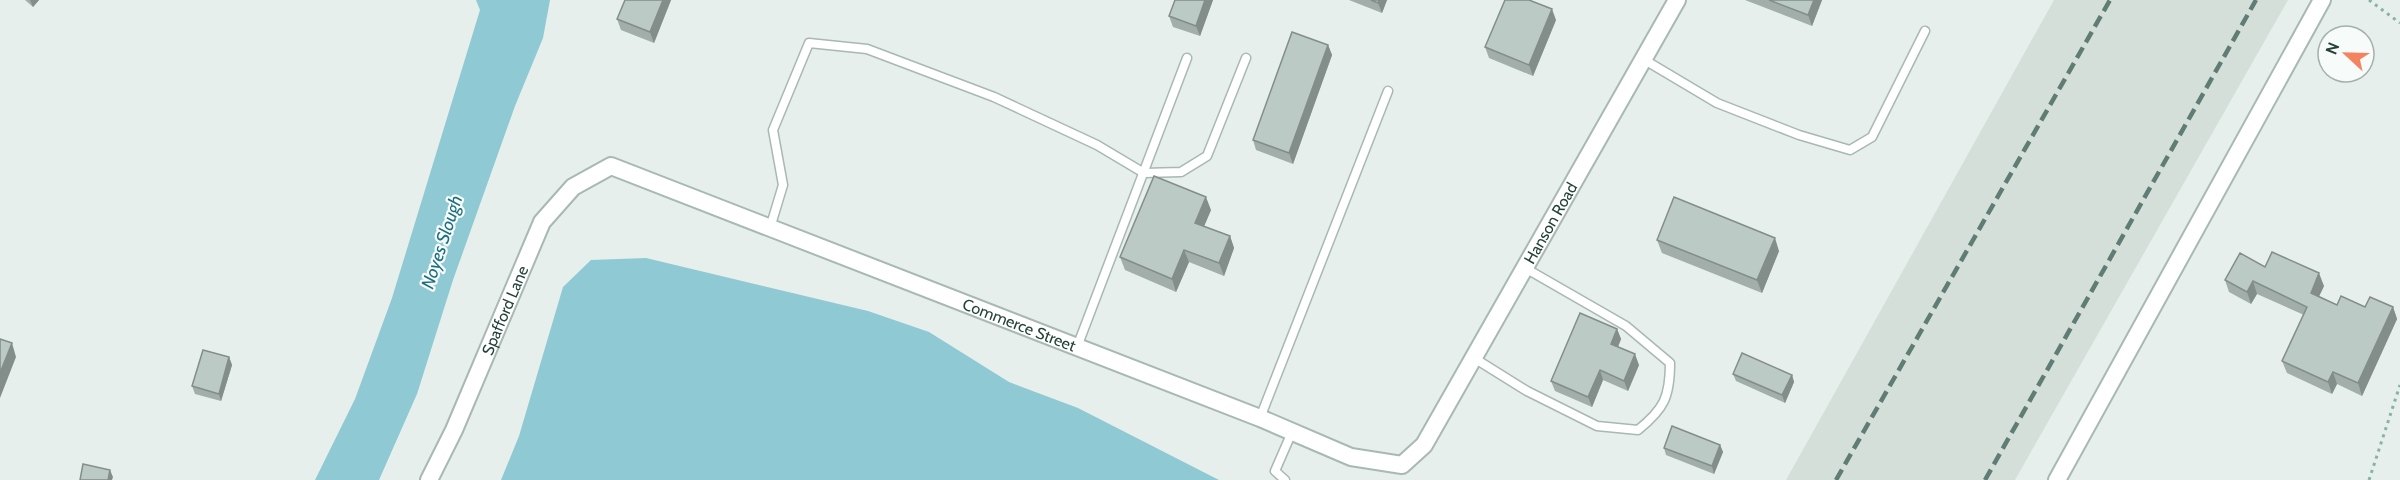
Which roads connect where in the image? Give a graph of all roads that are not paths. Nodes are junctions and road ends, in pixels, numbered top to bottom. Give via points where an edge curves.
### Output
1 (1677, 0) edge
2 (2322, 0) edge
3 (1925, 31) dead end
4 (1187, 58) dead end
5 (1246, 58) dead end
6 (1643, 59) junction
7 (1388, 91) dead end
8 (611, 166) joint
9 (1144, 173) junction
10 (770, 228) junction
11 (1525, 268) junction
12 (1077, 347) junction
13 (1474, 358) junction
14 (1260, 418) junction
15 (1292, 432) junction
16 (1424, 445) joint
17 (429, 480) edge
18 (1285, 480) edge
19 (2057, 480) edge

1 - 6 street, Hanson Road
2 - 19 street
3 - 6 lane via 1872,137 1850,150 1717,103
4 - 9 lane
5 - 9 lane via 1208,156 1181,172
6 - 11 street, Hanson Road
7 - 14 lane
8 - 10 street, Commerce Street
8 - 17 street, Spafford Lane via 573,187 542,222
9 - 10 lane via 1096,145 994,97 867,49 809,43 773,130 783,185
9 - 12 lane
10 - 12 street, Commerce Street
11 - 13 street, Hanson Road
11 - 13 lane via 1626,327 1670,363 1670,386 1660,412 1638,430 1597,426 1527,391
12 - 14 street, Commerce Street
13 - 16 street, Hanson Road
14 - 15 street, Commerce Street
15 - 16 street, Commerce Street via 1351,457 1402,465
15 - 18 lane via 1275,471

